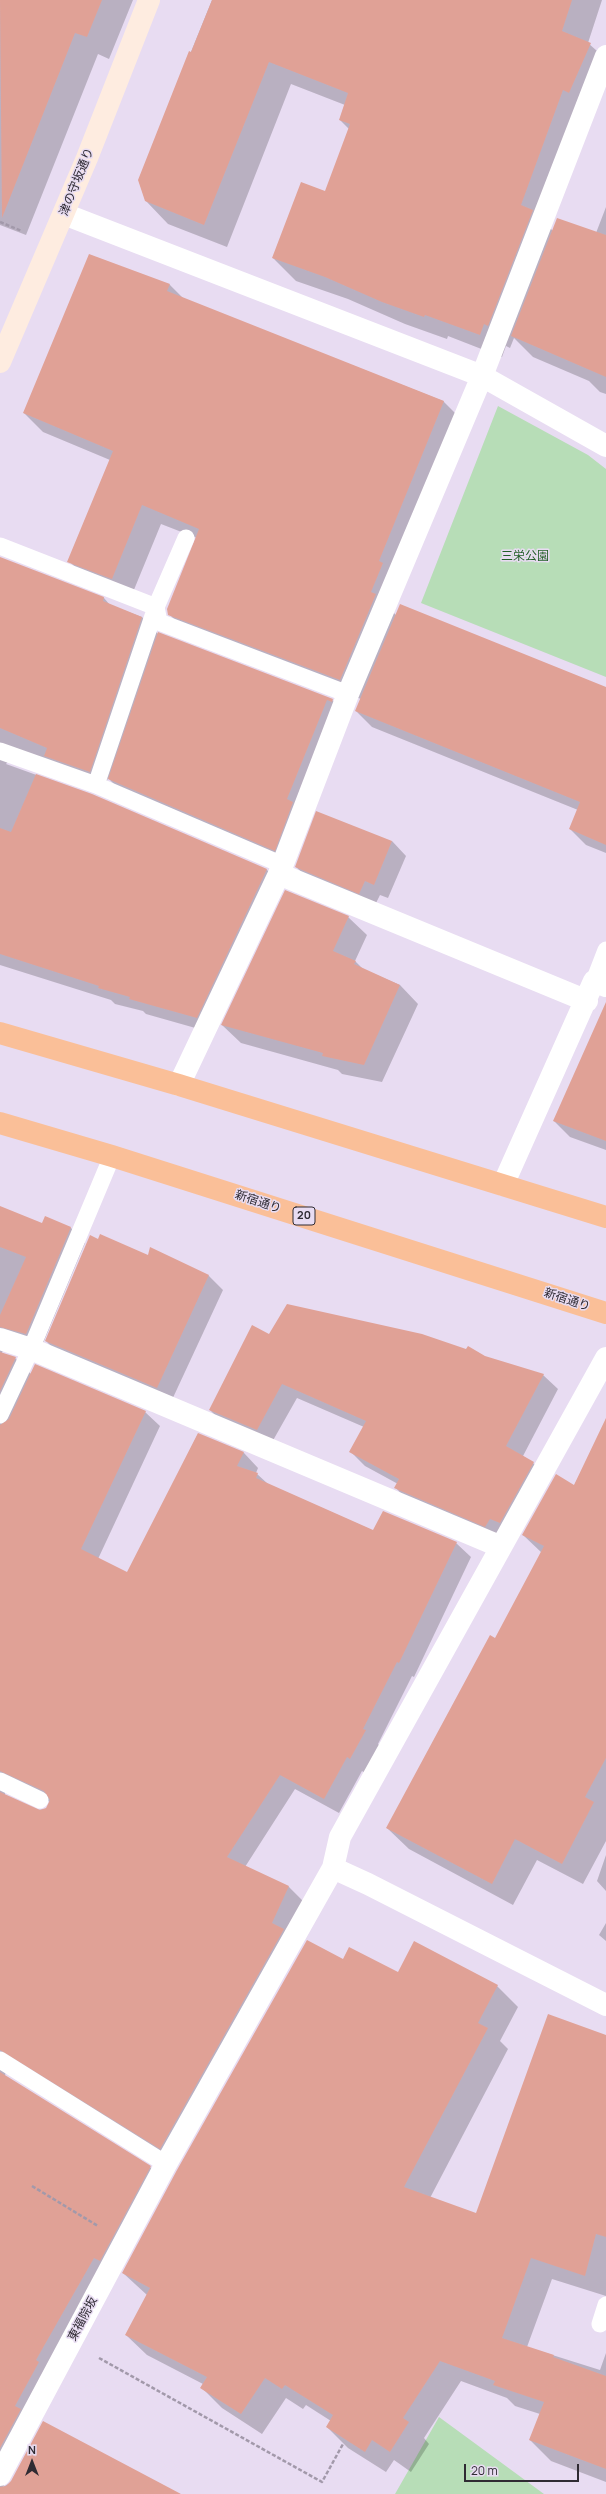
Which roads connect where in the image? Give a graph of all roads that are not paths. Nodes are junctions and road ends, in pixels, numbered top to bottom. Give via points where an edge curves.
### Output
1 (149, 0) edge
2 (606, 56) edge
3 (64, 214) junction
4 (1, 356) edge
5 (482, 376) junction
6 (606, 446) edge
7 (186, 538) dead end
8 (0, 546) edge
9 (156, 607) junction
10 (348, 694) junction
11 (0, 751) edge
12 (96, 785) junction
13 (281, 869) junction
14 (606, 950) edge
15 (596, 989) edge
16 (0, 1033) edge
17 (179, 1085) junction
18 (0, 1123) edge
19 (112, 1156) junction
20 (503, 1185) junction
21 (606, 1217) edge
22 (606, 1313) edge
23 (0, 1339) edge
24 (31, 1349) junction
25 (606, 1358) edge
26 (0, 1415) edge
27 (500, 1546) junction
28 (0, 1781) edge
29 (40, 1800) dead end
30 (333, 1868) junction
31 (606, 2005) edge
32 (0, 2060) edge
33 (166, 2164) junction
34 (606, 2305) edge
35 (600, 2324) dead end
36 (0, 2475) edge

1 - 3 street, 津の守坂通り
2 - 5 street
3 - 4 street, 津の守坂通り
3 - 5 street
5 - 6 street
5 - 10 street
7 - 9 lane
8 - 9 lane
9 - 10 lane via 159,622
9 - 12 lane
10 - 13 street
11 - 12 lane
12 - 13 lane
13 - 15 street
13 - 17 street
14 - 15 lane
15 - 20 street
16 - 17 highway
17 - 20 highway
18 - 19 highway, 新宿通り / 20
19 - 22 highway, 新宿通り / 20
19 - 24 lane
20 - 21 highway
23 - 24 street
24 - 26 lane
24 - 27 street
25 - 27 street, 東福院坂
27 - 30 street, 東福院坂 via 340,1837
28 - 29 lane
30 - 31 street
30 - 33 street, 東福院坂
32 - 33 lane
33 - 36 street, 東福院坂
34 - 35 lane

